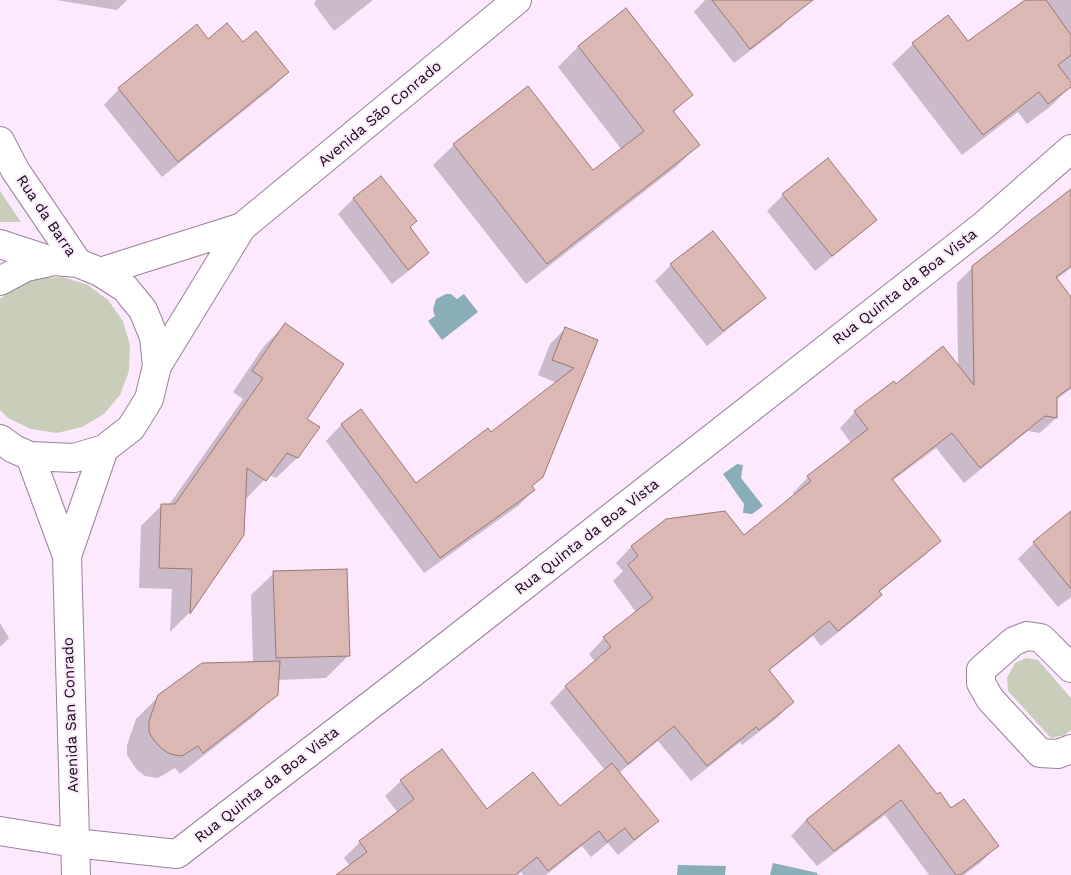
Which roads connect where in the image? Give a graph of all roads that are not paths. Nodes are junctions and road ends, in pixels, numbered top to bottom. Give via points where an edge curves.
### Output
1 (517, 0) edge
2 (0, 141) edge
3 (1071, 149) edge
4 (242, 227) junction
5 (0, 244) edge
6 (77, 265) junction
7 (0, 281) edge
8 (157, 366) junction
9 (0, 440) edge
10 (104, 449) junction
11 (30, 456) junction
12 (67, 556) junction
13 (1071, 668) edge
14 (1071, 749) edge
15 (0, 831) edge
16 (75, 843) junction
17 (76, 875) edge

1 - 4 street, Avenida São Conrado
2 - 6 street, Rua da Barra
3 - 16 street, Rua Quinta da Boa Vista via 975,232 177,854
4 - 6 street, Avenida São Conrado
4 - 8 street, Avenida São Conrado
5 - 6 street
6 - 7 street, Avenida São Conrado via 26,267
6 - 8 street via 124,288 143,310 154,337
8 - 10 street via 149,399 131,428
9 - 11 street
10 - 11 street via 74,458
10 - 12 street, Avenida San Conrado
11 - 12 street, Avenida San Conrado
12 - 16 street, Avenida San Conrado
13 - 14 street via 1041,638 1027,636 1014,641 981,670 981,683 990,699 1040,753 1058,754
15 - 16 street, Rua Quinta da Boa Vista
16 - 17 street, Avenida San Conrado

